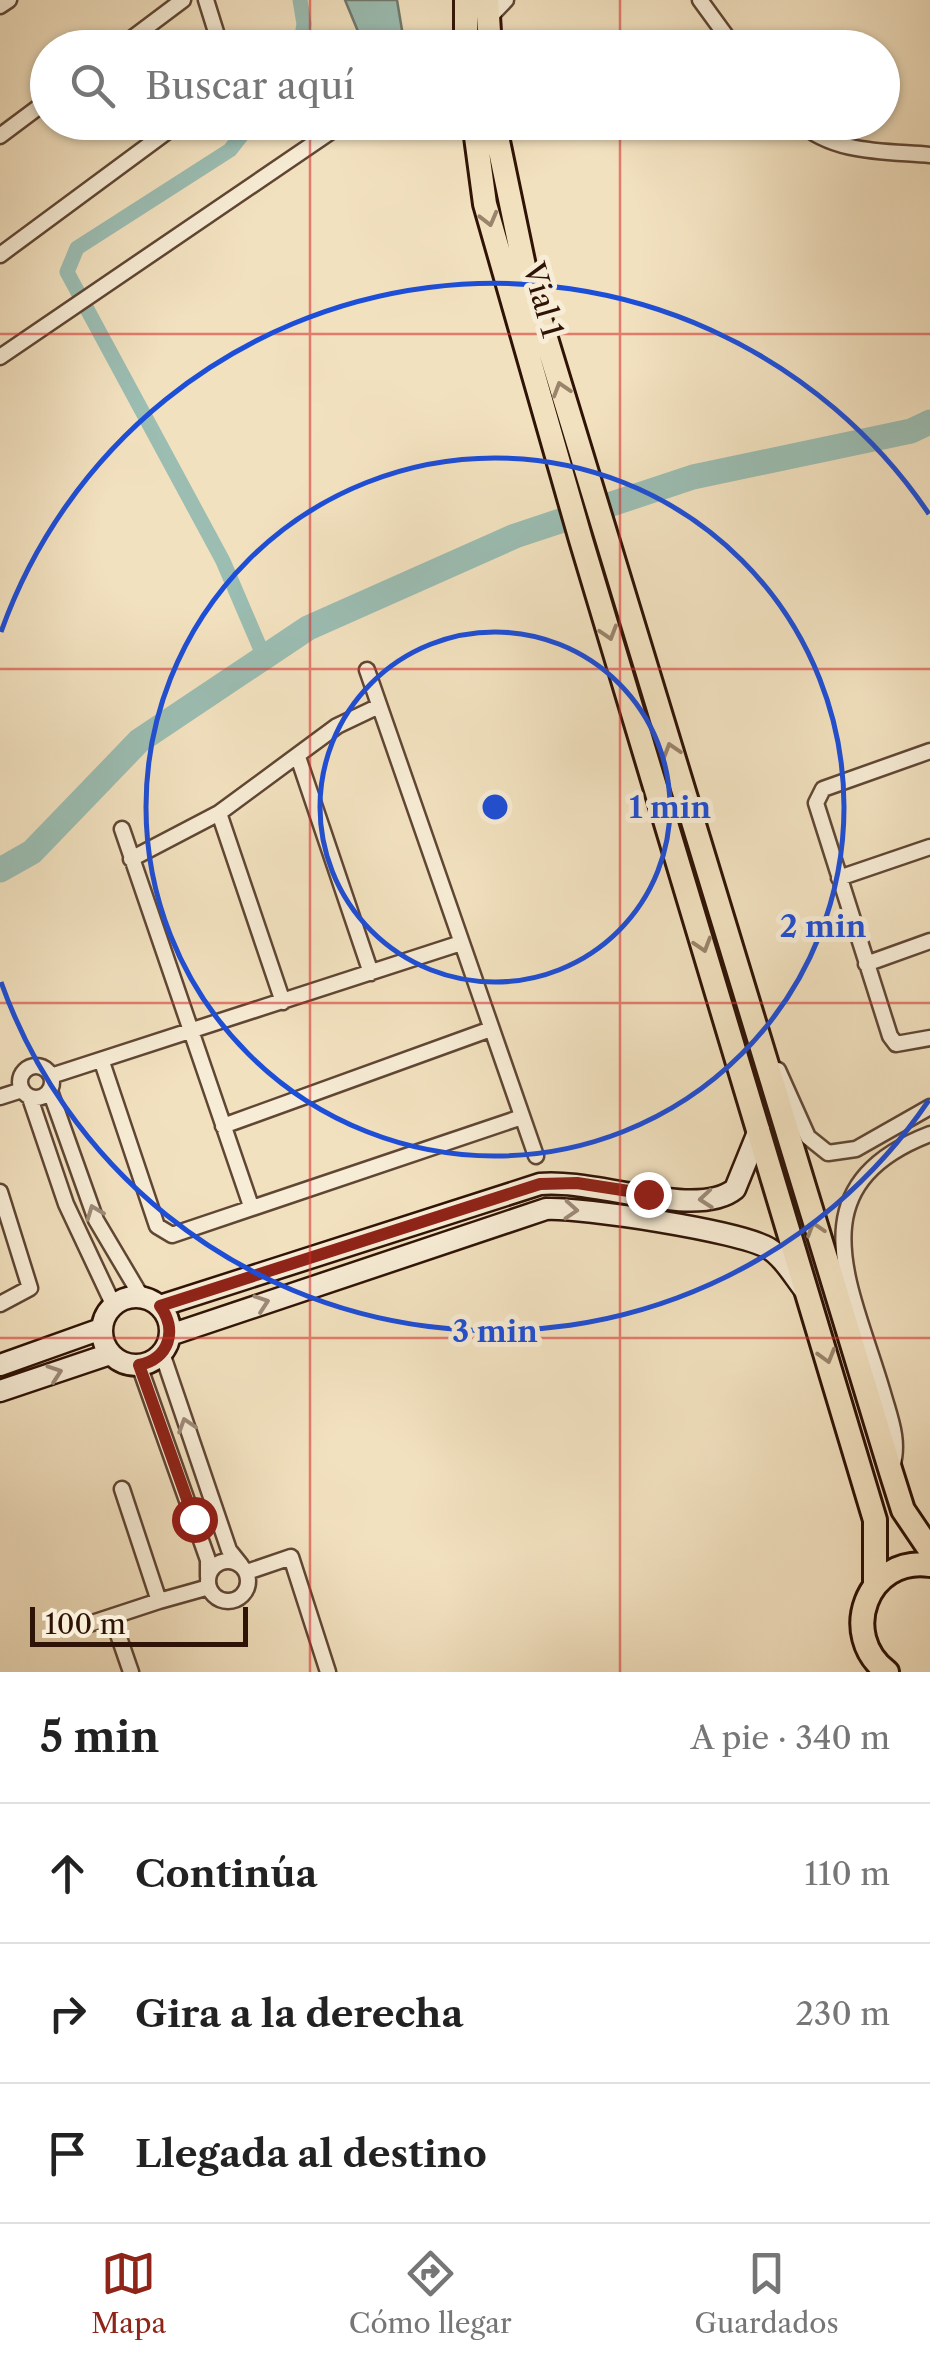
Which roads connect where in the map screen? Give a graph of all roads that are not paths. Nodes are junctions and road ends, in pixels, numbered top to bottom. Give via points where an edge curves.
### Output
1 (9, 0) edge
2 (183, 0) edge
3 (206, 0) edge
4 (466, 0) edge
5 (506, 0) edge
6 (700, 0) edge
7 (0, 6) edge
8 (488, 10) edge
9 (143, 30) edge
10 (215, 30) edge
11 (463, 30) edge
12 (722, 30) edge
13 (30, 114) edge
14 (0, 136) edge
15 (155, 140) edge
16 (319, 140) edge
17 (476, 140) edge
18 (497, 140) edge
19 (827, 140) edge
20 (930, 155) edge
21 (0, 254) edge
22 (0, 357) edge
23 (367, 670) dead end
24 (379, 706) junction
25 (930, 751) edge
26 (298, 757) junction
27 (219, 814) junction
28 (122, 829) dead end
29 (930, 847) edge
30 (131, 859) junction
31 (840, 878) junction
32 (930, 941) edge
33 (461, 943) junction
34 (866, 964) junction
35 (371, 973) junction
36 (283, 1002) junction
37 (491, 1029) junction
38 (191, 1032) junction
39 (930, 1038) edge
40 (758, 1039) junction
41 (102, 1062) junction
42 (50, 1083) junction
43 (26, 1094) junction
44 (0, 1097) edge
45 (930, 1107) edge
46 (913, 1114) junction
47 (522, 1117) junction
48 (224, 1126) junction
49 (759, 1130) junction
50 (927, 1135) edge
51 (70, 1148) junction
52 (50, 1155) junction
53 (536, 1156) dead end
54 (0, 1192) edge
55 (252, 1206) junction
56 (808, 1295) junction
57 (151, 1301) junction
58 (0, 1304) edge
59 (113, 1304) junction
60 (101, 1329) junction
61 (166, 1344) junction
62 (110, 1354) junction
63 (0, 1365) edge
64 (139, 1365) junction
65 (0, 1391) edge
66 (198, 1458) junction
67 (174, 1465) junction
68 (891, 1472) junction
69 (122, 1489) dead end
70 (216, 1512) junction
71 (194, 1519) junction
72 (930, 1550) edge
73 (930, 1564) edge
74 (244, 1568) junction
75 (209, 1582) junction
76 (875, 1583) junction
77 (159, 1601) junction
78 (112, 1618) junction
79 (83, 1626) dead end
80 (131, 1672) edge
81 (328, 1672) edge
82 (888, 1672) edge

1 - 7 street
2 - 9 street
3 - 10 street
4 - 11 main road
5 - 8 street
6 - 12 street
13 - 14 street
15 - 21 street
16 - 22 street
17 -> 49 main road, Vial 1 via 485,204 580,540
40 -> 18 main road, Vial 1 via 524,266
19 - 20 street
23 - 24 street
24 - 26 street via 337,726
24 - 33 street
25 - 31 street via 817,794
26 - 27 street
26 - 35 street
27 - 30 street
27 - 36 street
28 - 30 street
29 - 31 street
30 - 38 street
31 - 34 street
32 - 34 street
33 - 35 street
33 - 37 street
34 - 39 street via 896,1044
35 - 36 street
36 - 38 street
37 - 47 street
37 - 48 street
38 - 41 street
38 - 48 street
40 - 46 street via 816,1148 856,1150
68 -> 40 main road, Vial 1
41 - 42 street
41 - 55 street via 161,1230 178,1235
42 - 43 street via 41,1098
42 - 43 street via 43,1068 26,1069 20,1078
42 - 51 street
43 - 44 street
43 - 52 street
45 - 46 street
46 - 50 street
47 - 53 street
47 - 55 street
48 - 55 street
49 - 56 main road, Vial 1
49 -> 57 street via 736,1190 713,1201 540,1184
50 - 68 street via 868,1173 855,1187 841,1226 844,1260 895,1433
51 - 52 street
57 -> 51 street via 108,1246
52 - 59 street
54 - 58 street via 30,1288
61 -> 56 street via 546,1209 745,1239 773,1251
56 -> 76 main road, Vial 1 via 875,1520
57 - 59 street
57 - 61 street
59 - 60 street
60 - 62 street
60 - 63 street
61 - 64 street
66 -> 61 street
62 - 64 street
65 -> 62 street
64 - 67 street
66 - 67 street
66 - 70 street
67 - 71 street
68 - 72 main road, Vial 1 via 903,1510
69 - 77 street
70 - 71 street
70 - 74 street
71 - 75 street
73 - 76 main road via 906,1565
74 - 75 street via 221,1562
74 - 75 street via 246,1591 236,1600 217,1598
74 - 81 street via 291,1557
75 - 77 street
76 - 82 main road, Vial 1 via 861,1616 862,1634
77 - 78 street
78 - 79 street
78 - 80 street

